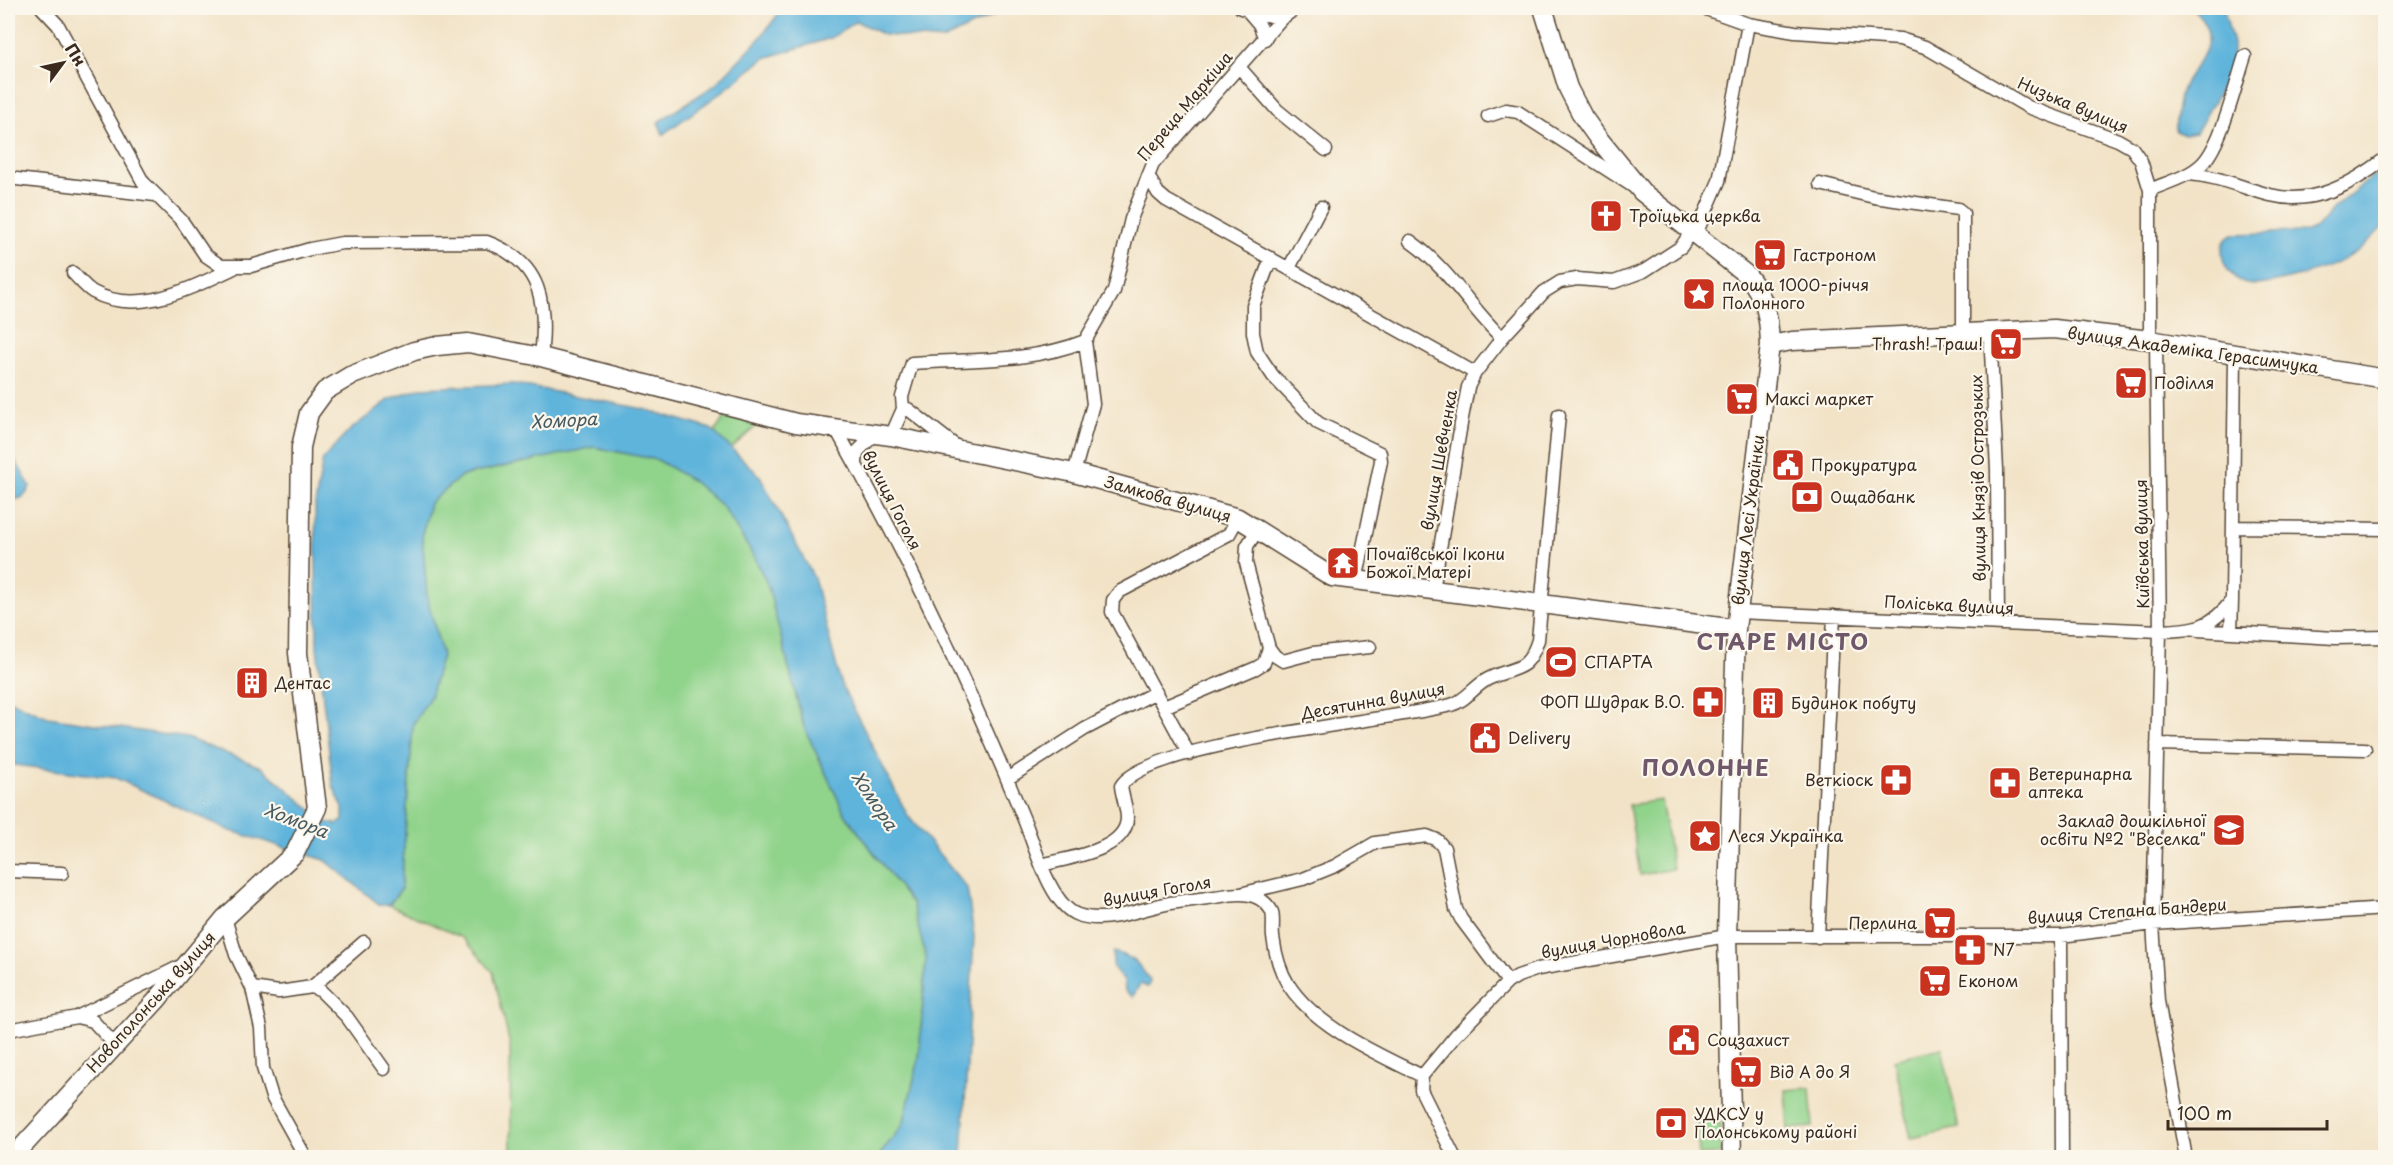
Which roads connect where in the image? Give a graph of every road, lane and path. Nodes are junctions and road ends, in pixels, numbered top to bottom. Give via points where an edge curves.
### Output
1 (42, 8) edge
2 (1296, 8) edge
3 (1543, 8) edge
4 (1703, 8) edge
5 (1244, 9) edge
6 (1281, 19) junction
7 (1748, 24) junction
8 (1265, 39) junction
9 (2245, 56) dead end
10 (1239, 67) junction
11 (1488, 116) dead end
12 (1326, 150) dead end
13 (2385, 158) edge
14 (2189, 174) junction
15 (1148, 176) junction
16 (8, 178) edge
17 (1820, 184) dead end
18 (141, 188) junction
19 (2150, 190) junction
20 (1642, 192) junction
21 (1139, 196) junction
22 (1161, 196) junction
23 (1321, 207) dead end
24 (1694, 233) junction
25 (1410, 241) dead end
26 (205, 255) junction
27 (1271, 258) junction
28 (236, 267) junction
29 (1289, 268) junction
30 (73, 273) dead end
31 (205, 281) junction
32 (1963, 332) junction
33 (1990, 332) junction
34 (1502, 338) junction
35 (1085, 341) junction
36 (2153, 341) junction
37 (1770, 345) junction
38 (2235, 355) junction
39 (541, 357) junction
40 (1475, 373) junction
41 (2385, 378) edge
42 (903, 409) junction
43 (1559, 415) dead end
44 (836, 429) junction
45 (883, 435) junction
46 (962, 452) junction
47 (856, 464) junction
48 (1074, 473) junction
49 (1233, 526) junction
50 (2234, 527) junction
51 (2385, 529) edge
52 (1252, 538) junction
53 (1356, 581) junction
54 (1432, 590) junction
55 (2232, 600) junction
56 (1540, 604) junction
57 (1834, 616) junction
58 (1736, 620) junction
59 (1998, 624) junction
60 (2195, 629) junction
61 (2160, 631) junction
62 (2231, 632) junction
63 (2385, 637) edge
64 (1370, 647) dead end
65 (1269, 648) junction
66 (1283, 661) junction
67 (1256, 668) junction
68 (1156, 692) junction
69 (1164, 707) junction
70 (2157, 744) junction
71 (2365, 749) dead end
72 (1189, 754) junction
73 (1007, 779) junction
74 (295, 853) joint
75 (1042, 865) junction
76 (8, 871) edge
77 (62, 873) dead end
78 (1279, 885) junction
79 (1243, 893) junction
80 (2385, 909) edge
81 (1272, 912) junction
82 (225, 918) junction
83 (2153, 924) junction
84 (1727, 936) junction
85 (2061, 936) junction
86 (1818, 937) junction
87 (204, 942) junction
88 (364, 942) dead end
89 (1508, 982) junction
90 (312, 987) junction
91 (252, 988) junction
92 (77, 1017) junction
93 (8, 1027) edge
94 (114, 1044) junction
95 (384, 1069) dead end
96 (1422, 1076) junction
97 (12, 1158) edge
98 (306, 1158) edge
99 (1455, 1158) edge
100 (1732, 1158) edge
101 (2062, 1158) edge
102 (2186, 1158) edge

1 - 18 street via 58,25
2 - 6 street, Переца Маркіша
3 - 20 street, вулиця Лесі Українки via 1568,88 1583,117
4 - 7 street, Низька вулиця
5 - 6 street
5 - 8 street via 1259,24
6 - 8 street, Переца Маркіша
7 - 19 street, Низька вулиця via 1795,32 1900,39 1925,47 2028,107 2125,144 2141,161
7 - 24 street via 1719,182
8 - 10 street, Переца Маркіша
9 - 14 street via 2214,146 2204,162
10 - 12 street via 1277,110
10 - 15 street, Переца Маркіша via 1154,164
11 - 20 street, вулиця Лесі Українки via 1506,110 1518,112
13 - 14 street via 2335,190 2301,198 2271,195 2212,176
14 - 19 street
15 - 21 street, Переца Маркіша
15 - 22 street, вулиця Шевченка
16 - 18 street
17 - 32 street via 1874,197 1958,208 1963,213
18 - 26 street via 182,221
19 - 36 street, Низька вулиця
20 - 24 street, вулиця Лесі Українки
21 - 22 street
21 - 35 street, Переца Маркіша via 1114,291
22 - 27 street, вулиця Шевченка
23 - 29 street
24 - 34 street, вулиця Шевченка via 1681,247 1644,271 1614,282 1560,282 1544,292
24 - 37 street, вулиця Лесі Українки via 1738,266 1757,287 1769,315
25 - 34 street via 1433,258 1473,309
26 - 28 street via 221,266
26 - 31 street via 211,266
27 - 29 street, вулиця Шевченка
27 - 53 street via 1253,306 1252,333 1257,352 1273,376 1318,423 1380,453
28 - 31 street
28 - 39 street via 270,263 342,243 487,242 520,259 540,291 545,321
29 - 40 street, вулиця Шевченка
30 - 31 street via 92,291 136,302 176,294
32 - 33 street, вулиця Академіка Герасимчука
32 - 37 street, вулиця Академіка Герасимчука via 1792,340
33 - 36 street, вулиця Академіка Герасимчука via 2054,329
33 - 59 street, вулиця Князів Острозьких via 1997,470
34 - 40 street, вулиця Шевченка
35 - 42 street via 1023,358 912,363 904,387
35 - 48 street via 1093,404
36 - 38 street, вулиця Академіка Герасимчука
36 - 61 street, Київська вулиця
37 - 58 street, вулиця Лесі Українки
38 - 41 street, вулиця Академіка Герасимчука
38 - 50 street
39 - 44 street, Замкова вулиця via 796,423
39 - 74 street, Замкова вулиця via 468,343 414,351 351,376 325,391 309,413 301,447 298,653 317,808
40 - 54 street, вулиця Шевченка via 1468,387
42 - 45 street
42 - 46 street
43 - 56 street
44 - 45 street, Замкова вулиця
44 - 47 street, вулиця Гоголя
45 - 46 street, Замкова вулиця
45 - 47 street via 857,452
46 - 48 street, Замкова вулиця
47 - 73 street, вулиця Гоголя
48 - 49 street, Замкова вулиця
49 - 52 street, Замкова вулиця
49 - 68 street via 1119,592 1113,600 1112,612
50 - 51 street
50 - 55 street
52 - 53 street, Замкова вулиця via 1332,577
52 - 65 street via 1246,563
53 - 54 street, Замкова вулиця
54 - 56 street, Замкова вулиця
55 - 60 street via 2209,622
55 - 62 street
56 - 58 street, Замкова вулиця
56 - 72 street, Десятинна вулиця via 1538,640 1532,658 1523,666 1482,683 1454,704
57 - 58 street, Поліська вулиця
57 - 59 street, Поліська вулиця
57 - 86 street
58 - 84 street, вулиця Лесі Українки
59 - 61 street, Поліська вулиця
60 - 61 street, Поліська вулиця
60 - 62 street
61 - 70 street, Київська вулиця
62 - 63 street
64 - 66 street via 1313,653
65 - 66 street
65 - 67 street via 1264,663
66 - 67 street
67 - 69 street
68 - 69 street
68 - 73 street via 1085,729
69 - 72 street
70 - 71 street
70 - 83 street, Київська вулиця
72 - 75 street, Десятинна вулиця via 1126,776 1121,786 1127,818 1118,840
73 - 75 street, вулиця Гоголя
74 - 82 street, Новополонська вулиця
75 - 79 street, вулиця Гоголя via 1057,897 1068,909 1085,916 1102,918
76 - 77 street
78 - 79 street
78 - 81 street via 1272,898
78 - 89 street via 1335,866 1376,843 1426,836 1437,840 1444,848 1456,909
79 - 81 street via 1259,898
80 - 83 street, вулиця Степана Бандери
81 - 96 street via 1273,938 1281,968 1299,997 1359,1044
82 - 87 street, Новополонська вулиця
82 - 91 street via 236,956
83 - 85 street, вулиця Степана Бандери
83 - 102 street, Київська вулиця via 2158,1001
84 - 86 street, вулиця Степана Бандери
84 - 89 street, вулиця Чорновола via 1538,969
84 - 100 street, вулиця Лесі Українки
85 - 86 street, вулиця Степана Бандери
85 - 101 street
87 - 92 street via 187,962
87 - 94 street, Новополонська вулиця via 156,1001
88 - 90 street
89 - 96 street, вулиця Чорновола
90 - 91 street via 279,992
90 - 95 street via 347,1017
91 - 98 street via 261,1028 263,1068 272,1097
92 - 93 street
92 - 94 street via 93,1021
94 - 97 street, Новополонська вулиця
96 - 99 street via 1421,1090

